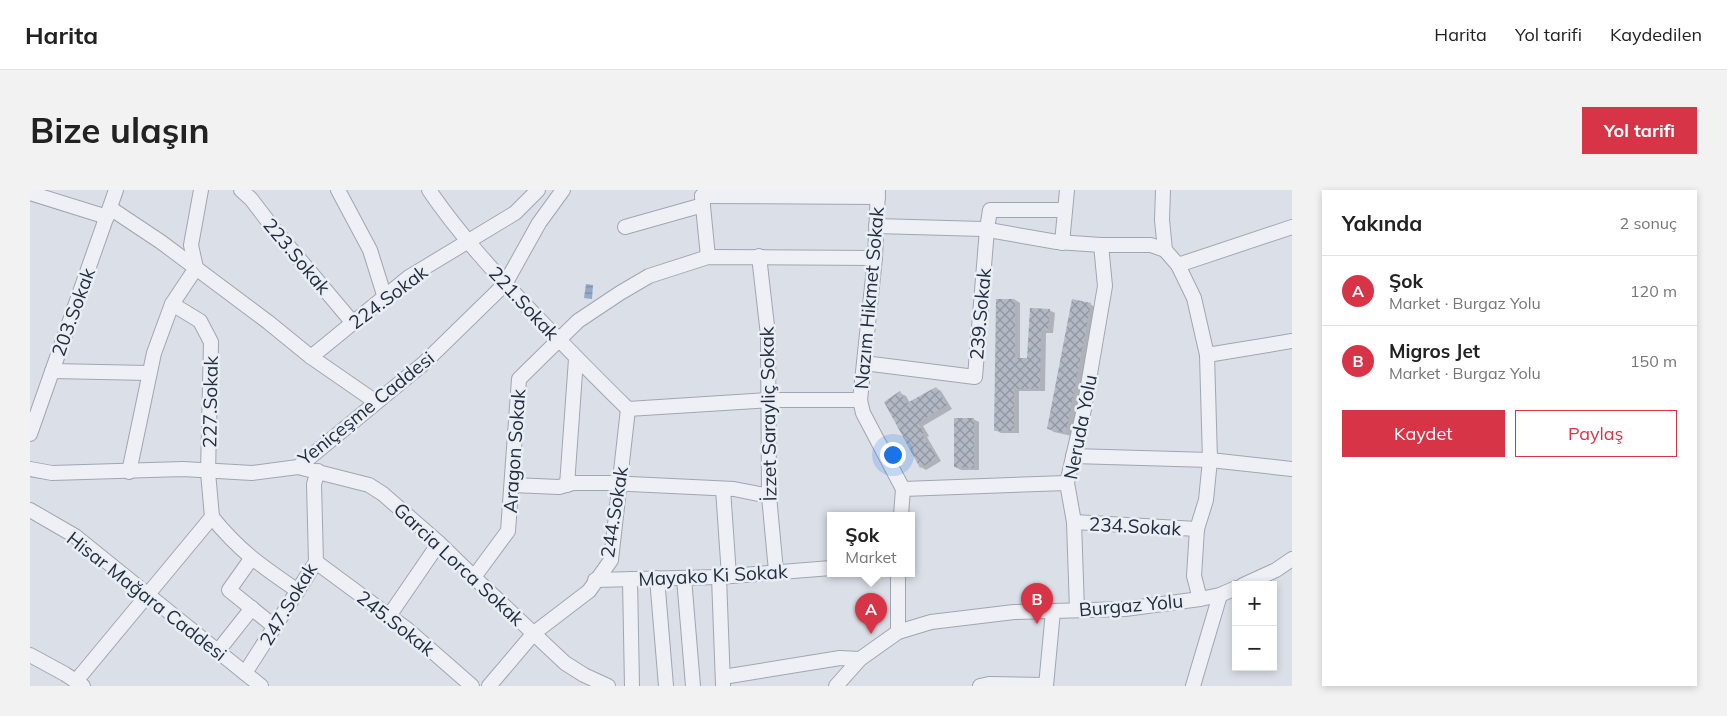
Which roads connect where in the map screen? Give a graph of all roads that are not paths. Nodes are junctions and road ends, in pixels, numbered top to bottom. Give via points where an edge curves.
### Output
1 (116, 190) edge
2 (201, 190) edge
3 (241, 190) edge
4 (338, 190) edge
5 (429, 190) edge
6 (538, 190) edge
7 (563, 190) edge
8 (1067, 190) edge
9 (1163, 190) edge
10 (30, 193) edge
11 (878, 193) edge
12 (702, 197) edge
13 (1065, 210) junction
14 (108, 212) junction
15 (876, 226) junction
16 (1292, 226) edge
17 (625, 227) dead end
18 (987, 229) junction
19 (468, 243) junction
20 (1062, 243) junction
21 (1101, 245) junction
22 (1166, 250) junction
23 (759, 256) junction
24 (708, 257) junction
25 (875, 258) junction
26 (1178, 265) junction
27 (196, 268) junction
28 (505, 284) junction
29 (385, 298) junction
30 (172, 304) junction
31 (353, 323) junction
32 (559, 340) junction
33 (1292, 341) edge
34 (1207, 355) junction
35 (311, 358) junction
36 (576, 359) junction
37 (864, 363) junction
38 (52, 371) junction
39 (150, 373) junction
40 (770, 400) junction
41 (860, 400) junction
42 (376, 402) junction
43 (628, 409) junction
44 (31, 429) edge
45 (1074, 456) junction
46 (1210, 460) junction
47 (298, 467) junction
48 (30, 469) edge
49 (1292, 469) edge
50 (318, 471) junction
51 (129, 472) junction
52 (208, 472) junction
53 (1067, 483) junction
54 (620, 484) junction
55 (512, 485) junction
56 (567, 485) junction
57 (723, 489) junction
58 (903, 489) junction
59 (769, 496) junction
60 (30, 510) edge
61 (901, 512) edge
62 (212, 517) junction
63 (1074, 522) junction
64 (1197, 530) junction
65 (439, 542) junction
66 (251, 558) junction
67 (1292, 558) edge
68 (316, 562) junction
69 (827, 568) edge
70 (776, 572) junction
71 (474, 577) junction
72 (724, 577) junction
73 (898, 577) edge
74 (656, 578) junction
75 (684, 578) junction
76 (630, 579) junction
77 (596, 580) junction
78 (1252, 581) edge
79 (1232, 590) edge
80 (298, 591) junction
81 (147, 595) junction
82 (1220, 595) junction
83 (1200, 599) junction
84 (252, 608) junction
85 (1077, 610) junction
86 (1053, 611) junction
87 (389, 616) junction
88 (275, 627) junction
89 (898, 632) junction
90 (534, 633) junction
91 (218, 651) junction
92 (30, 656) edge
93 (860, 659) junction
94 (253, 681) edge
95 (723, 681) edge
96 (79, 684) edge
97 (603, 685) edge
98 (1046, 685) edge
99 (472, 686) edge
100 (488, 686) edge
101 (632, 686) edge
102 (666, 686) edge
103 (693, 686) edge
104 (836, 686) edge
105 (980, 686) edge
106 (1193, 686) edge

1 - 14 street, 203.Sokak
2 - 27 street via 191,245
3 - 31 street, 223.Sokak
4 - 29 street via 370,250
5 - 19 street, 221.Sokak
6 - 19 street, 224.Sokak via 515,213
7 - 28 street, Yeniçeşme Caddesi via 539,223
8 - 13 street
9 - 22 street
10 - 14 street
11 - 12 street
11 - 15 street, Nazım Hikmet Sokak
12 - 17 street
12 - 24 street
13 - 18 street via 990,210
13 - 20 street
14 - 27 street via 162,242
14 - 38 street, 203.Sokak
15 - 18 street
15 - 25 street, Nazım Hikmet Sokak
16 - 26 street
18 - 20 street
18 - 37 street, 239.Sokak via 975,376
19 - 28 street, 221.Sokak
19 - 29 street, 224.Sokak via 409,277
20 - 21 street
21 - 22 street via 1151,245
21 - 45 street, Neruda Yolu via 1105,286
22 - 26 street
23 - 24 street, Aragon Sokak
23 - 25 street, Aragon Sokak
23 - 40 street, İzzet Sarayliç Sokak via 768,335
24 - 32 street, Aragon Sokak via 649,276 578,321
25 - 37 street, Nazım Hikmet Sokak
26 - 34 street via 1194,298
27 - 30 street
27 - 35 street
28 - 32 street, 221.Sokak
28 - 42 street, Yeniçeşme Caddesi via 423,364
29 - 31 street, 224.Sokak
30 - 39 street
30 - 52 street, 227.Sokak via 200,321 211,342
31 - 35 street, 224.Sokak
32 - 36 street, 221.Sokak
32 - 55 street, Aragon Sokak via 519,379
33 - 34 street
34 - 46 street
35 - 42 street
36 - 43 street, 221.Sokak
36 - 56 street
37 - 41 street, Nazım Hikmet Sokak
38 - 39 street
38 - 44 street, 203.Sokak
39 - 51 street
40 - 41 street
40 - 43 street
40 - 59 street, İzzet Sarayliç Sokak
41 - 58 street, Nazım Hikmet Sokak via 863,413
42 - 47 street, Yeniçeşme Caddesi
43 - 54 street, 244.Sokak
45 - 46 street
45 - 53 street, Neruda Yolu
46 - 49 street
46 - 64 street via 1206,500
47 - 50 street, Garcia Lorca Sokak
47 - 52 street, Yeniçeşme Caddesi via 252,474
48 - 51 street, Yeniçeşme Caddesi via 52,473
50 - 65 street, Garcia Lorca Sokak via 369,485
50 - 68 street, 247.Sokak via 314,484
51 - 52 street, Yeniçeşme Caddesi via 184,469
52 - 62 street, 227.Sokak
53 - 58 street
53 - 63 street, Neruda Yolu
54 - 56 street
54 - 57 street
54 - 77 street, 244.Sokak via 611,560
55 - 56 street
55 - 71 street, Aragon Sokak via 508,531
57 - 59 street
57 - 72 street
58 - 61 street
59 - 70 street, İzzet Sarayliç Sokak
60 - 81 street, Hisar Mağara Caddesi via 75,536
62 - 66 street via 228,538
62 - 81 street
63 - 64 street, 234.Sokak
63 - 85 street, Neruda Yolu
64 - 83 street via 1194,576
65 - 71 street, Garcia Lorca Sokak
65 - 87 street
66 - 80 street
66 - 84 street via 229,590
67 - 78 street
68 - 80 street, 247.Sokak
68 - 87 street, 245.Sokak
69 - 70 street, Mayako Ki Sokak
70 - 72 street, Mayako Ki Sokak
71 - 90 street, Garcia Lorca Sokak
72 - 75 street, Mayako Ki Sokak
72 - 95 street
73 - 89 street
74 - 75 street, Mayako Ki Sokak
74 - 76 street, Mayako Ki Sokak
74 - 102 street
75 - 103 street
76 - 77 street, Mayako Ki Sokak
76 - 101 street
77 - 90 street, 244.Sokak via 589,591
79 - 82 street, Burgaz Yolu
80 - 88 street, 247.Sokak
81 - 91 street, Hisar Mağara Caddesi
81 - 96 street
82 - 83 street, Burgaz Yolu
82 - 106 street
83 - 85 street, Burgaz Yolu via 1125,609
84 - 88 street
84 - 91 street
85 - 86 street, Burgaz Yolu
86 - 89 street, Burgaz Yolu via 1014,612 931,622
86 - 98 street
87 - 99 street, 245.Sokak
88 - 94 street, 247.Sokak
89 - 93 street, Burgaz Yolu
90 - 97 street, Garcia Lorca Sokak via 565,663
90 - 100 street, 244.Sokak
91 - 94 street, Hisar Mağara Caddesi
92 - 96 street
93 - 95 street via 840,658
93 - 104 street, Burgaz Yolu
98 - 105 street

